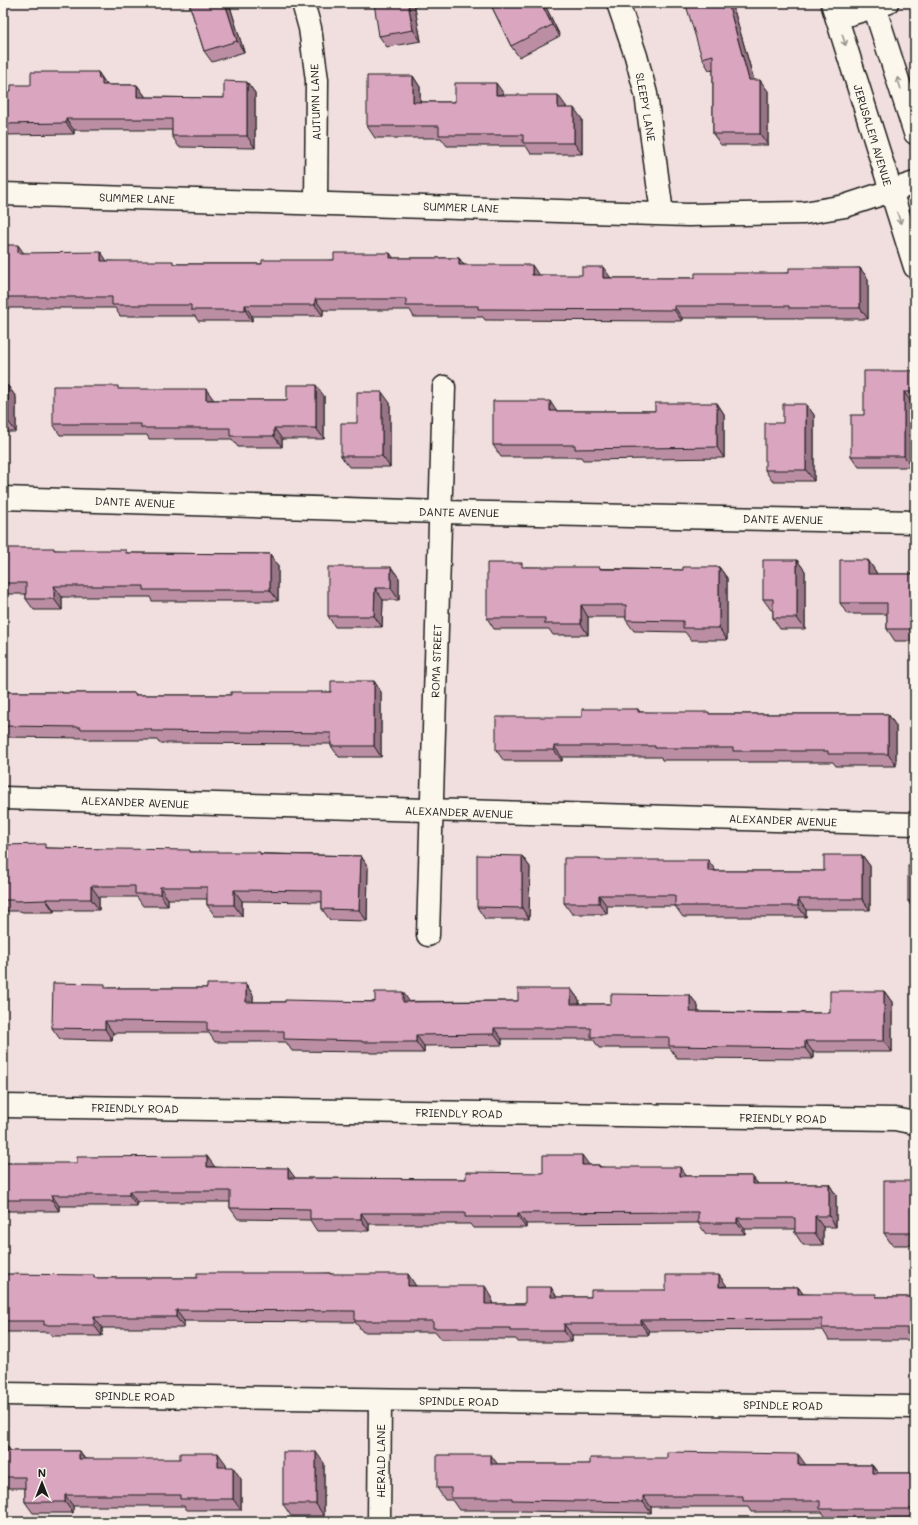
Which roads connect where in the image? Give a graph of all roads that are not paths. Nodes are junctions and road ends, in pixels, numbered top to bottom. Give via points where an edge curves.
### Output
1 (303, 3) edge
2 (618, 3) edge
3 (878, 4) edge
4 (834, 11) edge
5 (915, 133) edge
6 (915, 183) edge
7 (890, 191) junction
8 (3, 194) edge
9 (316, 203) junction
10 (662, 213) junction
11 (915, 267) edge
12 (444, 387) dead end
13 (3, 498) edge
14 (440, 512) junction
15 (915, 522) edge
16 (3, 798) edge
17 (431, 811) junction
18 (915, 824) edge
19 (428, 935) dead end
20 (3, 1106) edge
21 (915, 1122) edge
22 (3, 1394) edge
23 (380, 1400) junction
24 (915, 1407) edge
25 (379, 1522) edge

1 - 9 street, AUTUMN LANE via 310,28 317,80
2 - 10 street, SLEEPY LANE via 646,94
3 - 4 street
5 -> 3 street
4 -> 7 street, JERUSALEM AVENUE
6 - 7 street, SUMMER LANE
7 - 10 street, SUMMER LANE via 845,206 804,213
7 -> 11 street, JERUSALEM AVENUE
8 - 9 street, SUMMER LANE
9 - 10 street, SUMMER LANE
12 - 14 street, ROMA STREET
13 - 14 street, DANTE AVENUE
14 - 15 street, DANTE AVENUE
14 - 17 street, ROMA STREET
16 - 17 street, ALEXANDER AVENUE
17 - 18 street, ALEXANDER AVENUE
17 - 19 street, ROMA STREET
20 - 21 street, FRIENDLY ROAD
22 - 23 street, SPINDLE ROAD
23 - 24 street, SPINDLE ROAD
23 - 25 street, HERALD LANE

